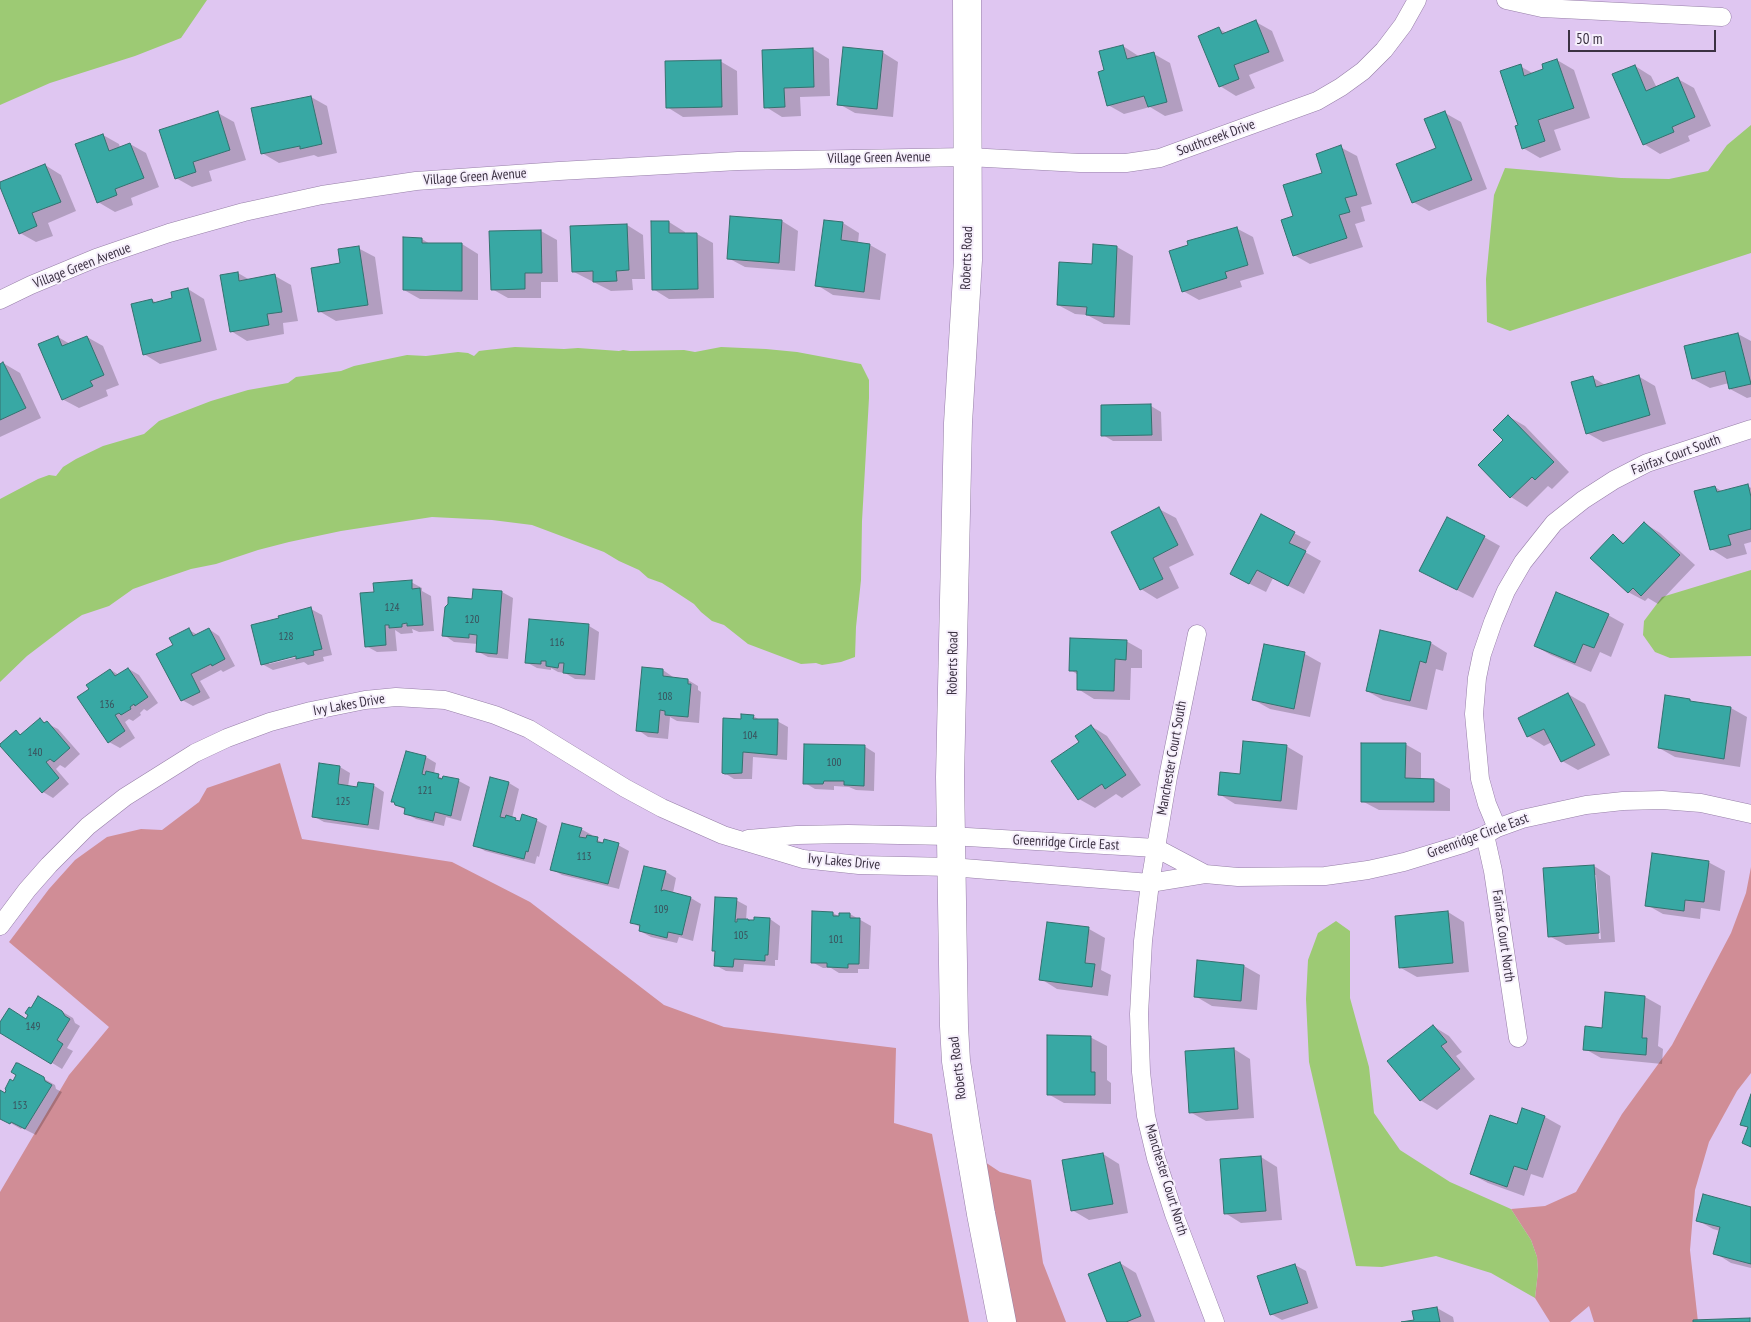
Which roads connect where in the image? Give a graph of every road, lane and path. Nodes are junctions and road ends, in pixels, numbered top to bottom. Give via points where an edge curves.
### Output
1 (967, 0) edge
2 (1417, 0) edge
3 (1506, 0) edge
4 (1722, 18) dead end
5 (968, 157) junction
6 (0, 300) edge
7 (1751, 429) edge
8 (1197, 634) dead end
9 (1751, 814) edge
10 (1491, 832) junction
11 (950, 836) junction
12 (740, 840) junction
13 (1156, 848) junction
14 (951, 867) junction
15 (1205, 874) junction
16 (1150, 883) junction
17 (0, 926) edge
18 (1518, 1038) dead end
19 (1002, 1322) edge
20 (1215, 1322) edge

1 - 5 main road, Roberts Road
2 - 5 street, Southcreek Drive via 1384,50 1341,87 1317,101 1185,150 1126,163
3 - 4 street via 1542,8
5 - 6 street, Village Green Avenue via 738,161 416,181 322,195 169,233 96,258
5 - 11 main road, Roberts Road via 968,260 958,423
7 - 10 street, Fairfax Court South via 1647,463 1614,480 1554,523 1523,562 1493,622 1477,678 1474,714 1480,780
8 - 13 street, Manchester Court South
9 - 10 street, Greenridge Circle East via 1701,803 1623,800 1522,819
10 - 15 street, Greenridge Circle East via 1455,846 1368,870 1325,876
10 - 18 street, Fairfax Court North via 1493,871
11 - 12 street, Ivy Lakes Drive via 839,834
11 - 13 street, Greenridge Circle East
11 - 14 main road, Roberts Road
12 - 14 street, Ivy Lakes Drive via 803,859 859,865
12 - 17 street, Ivy Lakes Drive via 662,808 529,729 495,715 445,700 396,697 365,700 270,722 219,742 167,769 88,826 26,890
13 - 15 street, Greenridge Circle East
13 - 16 street, Manchester Court South
14 - 16 street, Greenridge Circle East
14 - 19 main road, Roberts Road via 956,1061
15 - 16 street, Greenridge Circle East
16 - 20 street, Manchester Court North via 1138,1014 1146,1116 1174,1214

